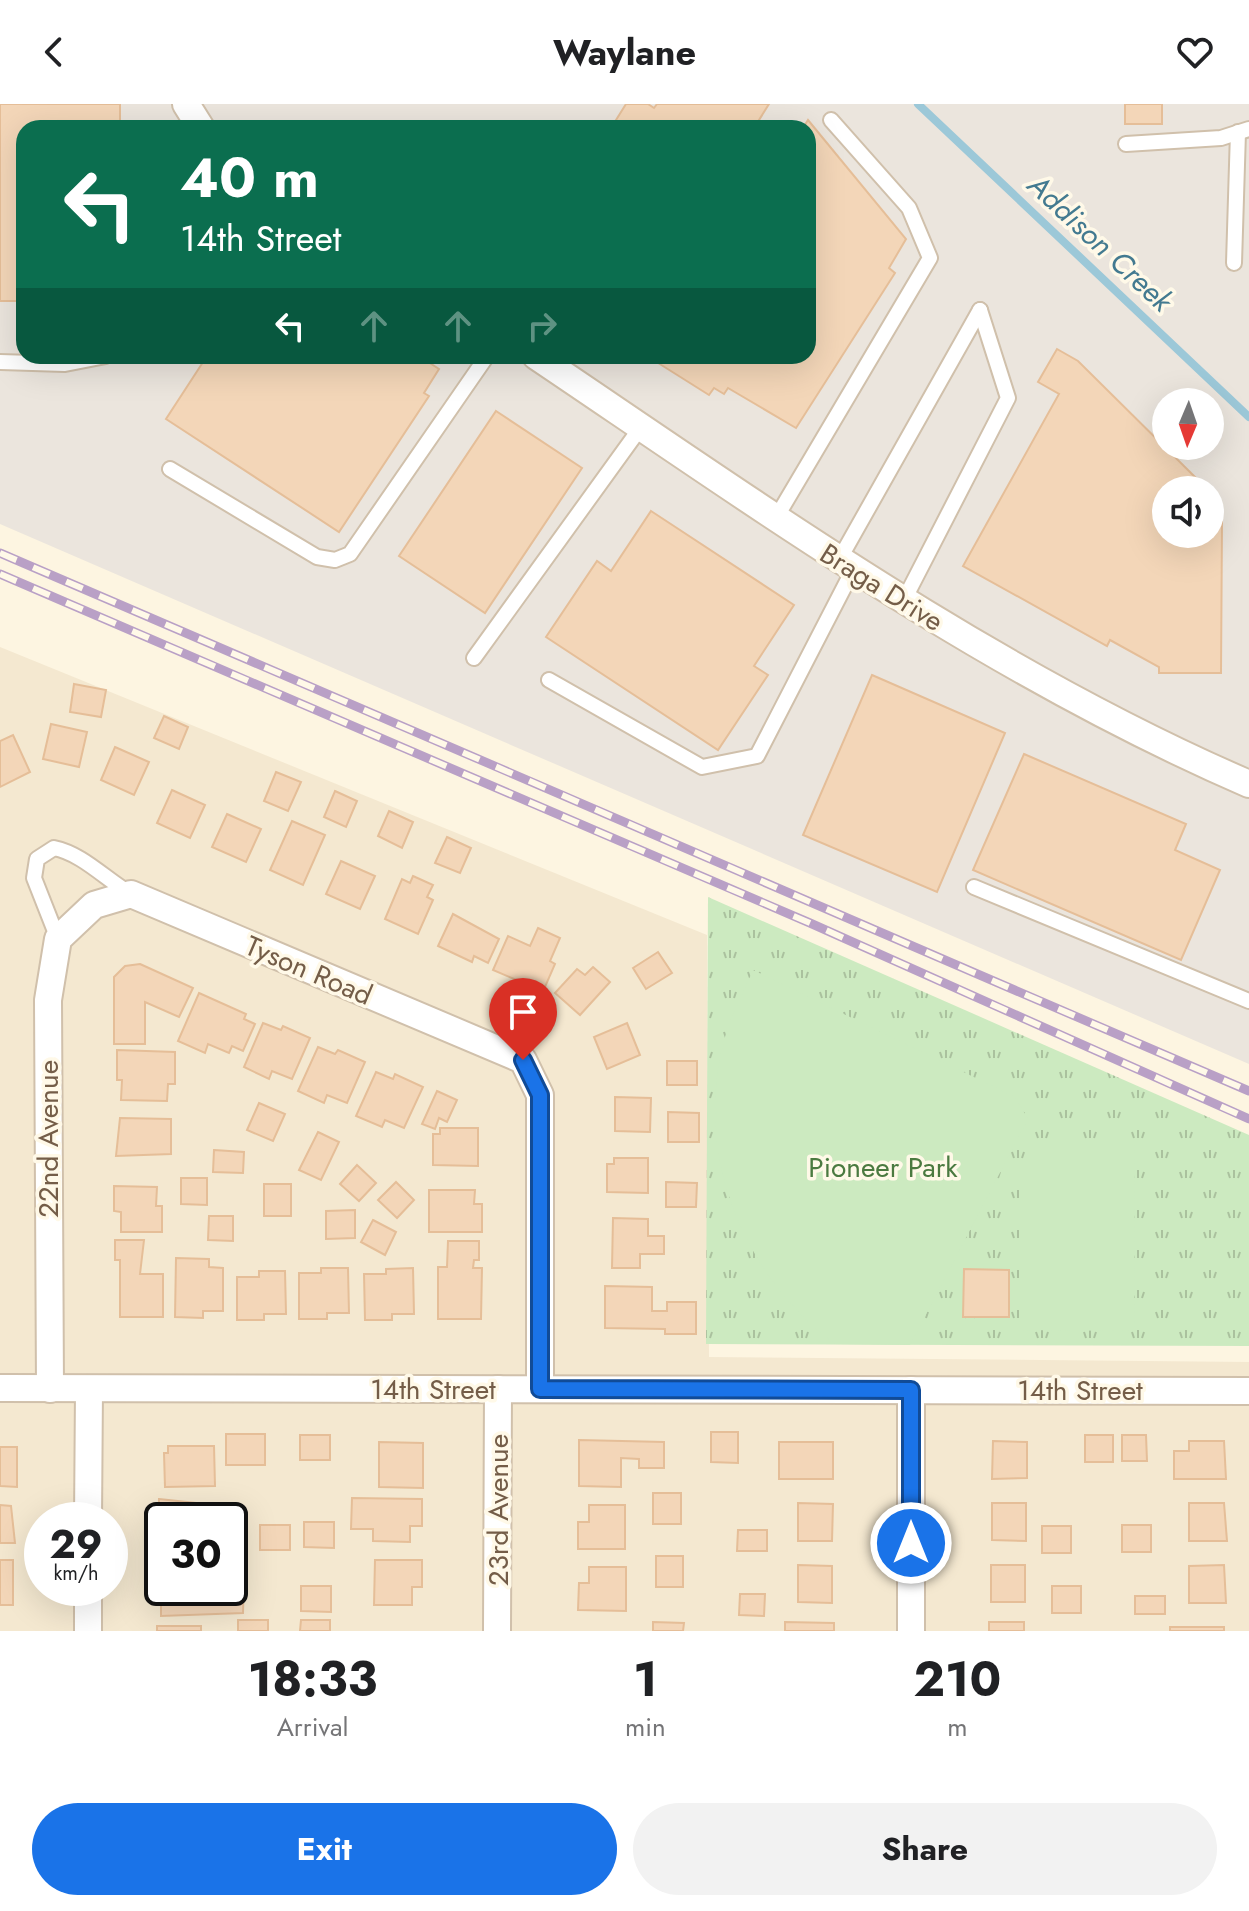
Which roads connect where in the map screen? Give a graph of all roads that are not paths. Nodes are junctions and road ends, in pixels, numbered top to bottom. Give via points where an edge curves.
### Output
1 (831, 120) dead end
2 (1244, 130) edge
3 (1126, 144) dead end
4 (1234, 263) dead end
5 (481, 364) edge
6 (548, 364) edge
7 (641, 427) junction
8 (170, 469) dead end
9 (776, 518) junction
10 (846, 565) junction
11 (903, 602) junction
12 (474, 658) dead end
13 (549, 680) dead end
14 (1249, 784) edge
15 (974, 887) dead end
16 (131, 894) junction
17 (58, 939) junction
18 (1249, 1001) edge
19 (0, 1388) edge
20 (50, 1389) junction
21 (89, 1389) junction
22 (498, 1389) junction
23 (540, 1389) junction
24 (911, 1390) junction
25 (1249, 1391) edge
26 (88, 1502) edge
27 (88, 1606) edge
28 (88, 1631) edge
29 (497, 1631) edge
30 (911, 1631) edge

1 - 9 lane via 909,208 930,258
2 - 3 lane via 1221,138
2 - 4 lane
5 - 8 lane via 350,554 335,560 317,557
6 - 7 street, Braga Drive
7 - 9 street, Braga Drive
7 - 12 lane
9 - 10 street, Braga Drive
10 - 11 street, Braga Drive
10 - 11 lane via 980,310 1008,398
10 - 13 lane via 757,756 702,767
11 - 14 street, Braga Drive via 1032,678
15 - 18 lane
16 - 17 street via 94,905
16 - 17 lane via 74,853 54,848 37,859 34,878
16 - 23 street, Tyson Road via 523,1060 540,1095
17 - 20 street, 22nd Avenue via 48,1000
19 - 20 street, 14th Street
20 - 21 street, 14th Street
21 - 22 street, 14th Street
21 - 26 street
22 - 23 street, 14th Street
22 - 29 street, 23rd Avenue
23 - 24 street, 14th Street
24 - 25 street, 14th Street
24 - 30 street
27 - 28 street

